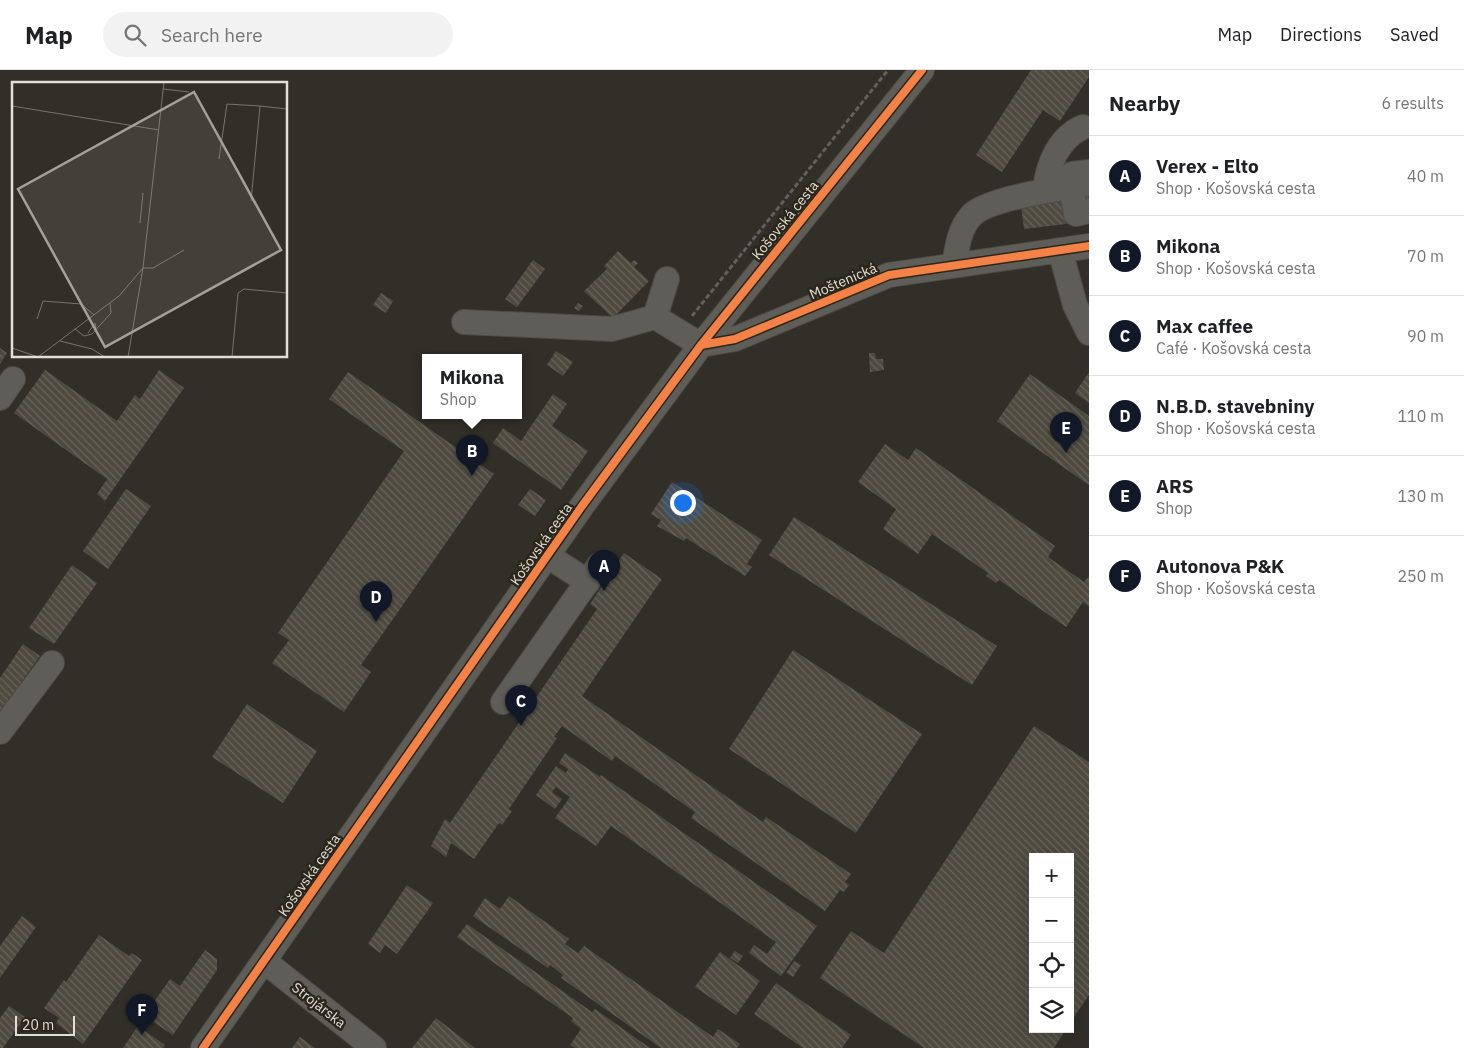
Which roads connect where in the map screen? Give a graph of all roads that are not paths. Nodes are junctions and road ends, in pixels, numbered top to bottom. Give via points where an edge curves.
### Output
1 (922, 70) edge
2 (1083, 127) dead end
3 (1089, 172) edge
4 (1045, 191) junction
5 (1082, 196) edge
6 (1089, 246) edge
7 (1060, 250) junction
8 (954, 265) junction
9 (667, 279) dead end
10 (655, 317) junction
11 (464, 322) dead end
12 (1089, 333) edge
13 (701, 345) junction
14 (548, 556) junction
15 (52, 662) dead end
16 (503, 702) dead end
17 (0, 732) edge
18 (264, 961) junction
19 (203, 1048) edge
20 (374, 1048) edge

1 - 13 street, Košovská cesta
2 - 4 street via 1071,132 1049,164
3 - 5 street via 1072,174
4 - 5 street
4 - 8 street via 997,203 972,214 958,239
6 - 7 street, Moštenická
7 - 8 street, Moštenická
7 - 12 street via 1076,305
8 - 13 street, Moštenická via 889,275 735,339
9 - 10 street
10 - 11 street via 612,329
10 - 13 street
13 - 14 street, Košovská cesta
14 - 16 street via 594,573
14 - 18 street, Košovská cesta
15 - 17 street
18 - 19 street, Košovská cesta
18 - 20 street, Strojárska

